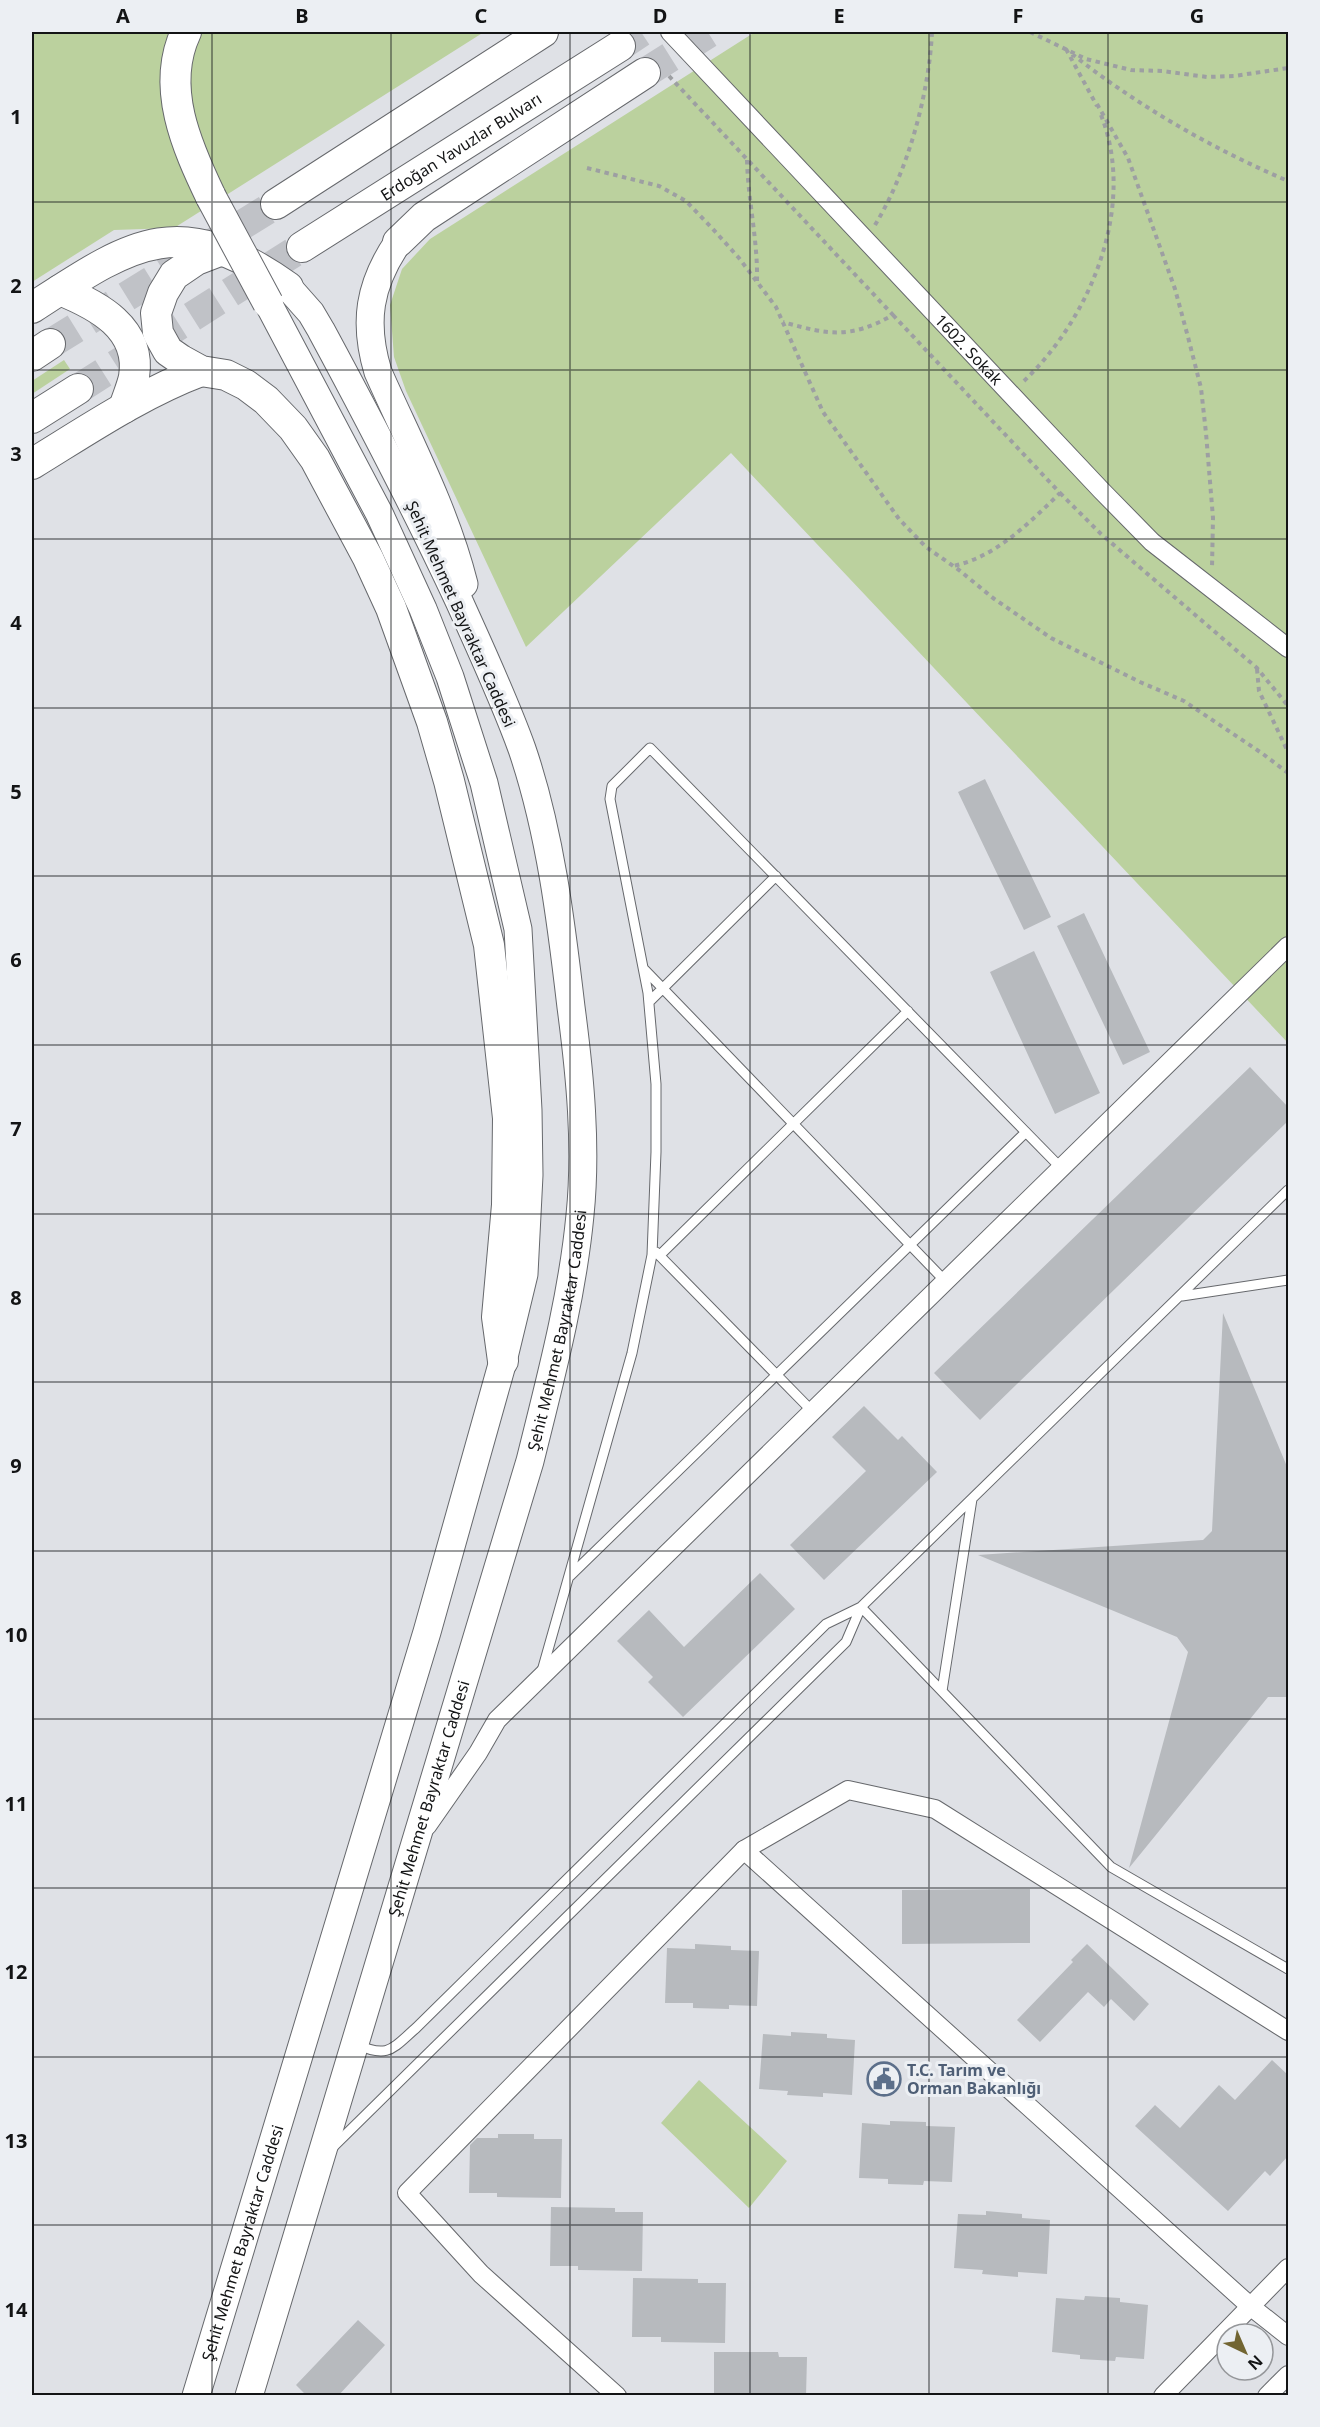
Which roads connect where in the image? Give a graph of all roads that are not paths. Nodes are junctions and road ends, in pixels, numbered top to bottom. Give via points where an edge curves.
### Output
1 (186, 32) edge
2 (543, 32) edge
3 (670, 32) edge
4 (620, 46) tunnel mouth
5 (656, 74) tunnel mouth
6 (276, 204) tunnel mouth
7 (398, 242) joint
8 (302, 247) tunnel mouth
9 (222, 250) junction
10 (60, 290) junction
11 (278, 295) junction
12 (32, 308) edge
13 (201, 371) junction
14 (78, 389) tunnel mouth
15 (124, 408) junction
16 (32, 418) edge
17 (32, 464) edge
18 (478, 643) junction
19 (1288, 648) edge
20 (776, 876) junction
21 (1288, 946) edge
22 (644, 969) junction
23 (663, 988) junction
24 (648, 1002) junction
25 (908, 1011) junction
26 (793, 1124) junction
27 (1026, 1132) junction
28 (1061, 1168) junction
29 (1288, 1190) edge
30 (909, 1246) junction
31 (656, 1252) junction
32 (1288, 1280) edge
33 (945, 1281) junction
34 (1182, 1296) junction
35 (503, 1361) junction
36 (777, 1375) junction
37 (812, 1411) junction
38 (972, 1499) junction
39 (568, 1578) junction
40 (861, 1608) junction
41 (540, 1677) junction
42 (942, 1691) junction
43 (416, 1842) junction
44 (744, 1850) junction
45 (1288, 1969) edge
46 (1288, 2031) edge
47 (355, 2043) junction
48 (321, 2158) junction
49 (1288, 2268) edge
50 (1250, 2307) junction
51 (1288, 2336) edge
52 (1288, 2375) edge
53 (196, 2396) edge
54 (249, 2396) edge
55 (617, 2396) edge
56 (1163, 2396) edge
57 (1267, 2396) edge

1 - 11 main road, bridge via 176,76 179,118 191,155 211,197
2 - 6 main road
3 - 19 street, 1602. Sokak via 1152,542
4 - 8 main road, Erdoğan Yavuzlar Bulvarı
5 - 7 main road via 424,217
7 - 18 main road via 375,285 370,327 372,352 451,537
9 - 10 main road via 191,242 151,244 102,264
9 - 11 main road via 254,265
9 - 13 main road via 174,275 156,314 158,333 168,351
10 - 12 main road
10 - 15 main road via 97,306 113,318 131,344 134,376
11 - 18 main road, Şehit Mehmet Bayraktar Caddesi via 310,313 332,350
11 - 35 main road, Şehit Mehmet Bayraktar Caddesi via 423,609 450,677 484,783 518,929 529,1175 524,1274
13 - 15 main road
13 - 35 main road via 226,375 266,400 315,459 391,608 432,722 492,968 508,1118 507,1205 497,1317
14 - 16 main road
15 - 17 main road
18 - 43 main road, Şehit Mehmet Bayraktar Caddesi via 531,779 559,917 578,1070 581,1212 567,1306 530,1461
20 - 22 lane via 650,748 612,786 610,799
20 - 23 lane
20 - 25 lane
21 - 28 street
22 - 23 lane
22 - 24 lane
23 - 24 lane
23 - 26 lane
24 - 31 lane via 656,1084
25 - 26 lane
25 - 27 lane
26 - 30 lane
26 - 31 lane
27 - 28 lane
27 - 30 lane
28 - 33 street
29 - 34 lane
30 - 33 lane
30 - 36 lane
31 - 36 lane
31 - 39 lane via 632,1353
32 - 34 lane
33 - 37 street
34 - 38 lane
35 - 53 main road, Şehit Mehmet Bayraktar Caddesi via 423,1643
36 - 37 lane
36 - 39 lane
37 - 41 street
38 - 40 lane
38 - 42 lane
39 - 41 lane
40 - 42 lane
40 - 47 lane via 826,1624 416,2028 385,2052 374,2052
40 - 48 lane via 846,1642
41 - 43 street via 496,1720 478,1753
42 - 45 lane via 1111,1868
43 - 47 main road, Şehit Mehmet Bayraktar Caddesi
44 - 46 street via 848,1790 934,1809
44 - 50 street
44 - 55 street via 407,2193 481,2274
47 - 48 main road, Şehit Mehmet Bayraktar Caddesi
48 - 54 main road, Şehit Mehmet Bayraktar Caddesi
49 - 50 street
50 - 51 street
50 - 56 street
52 - 57 street

